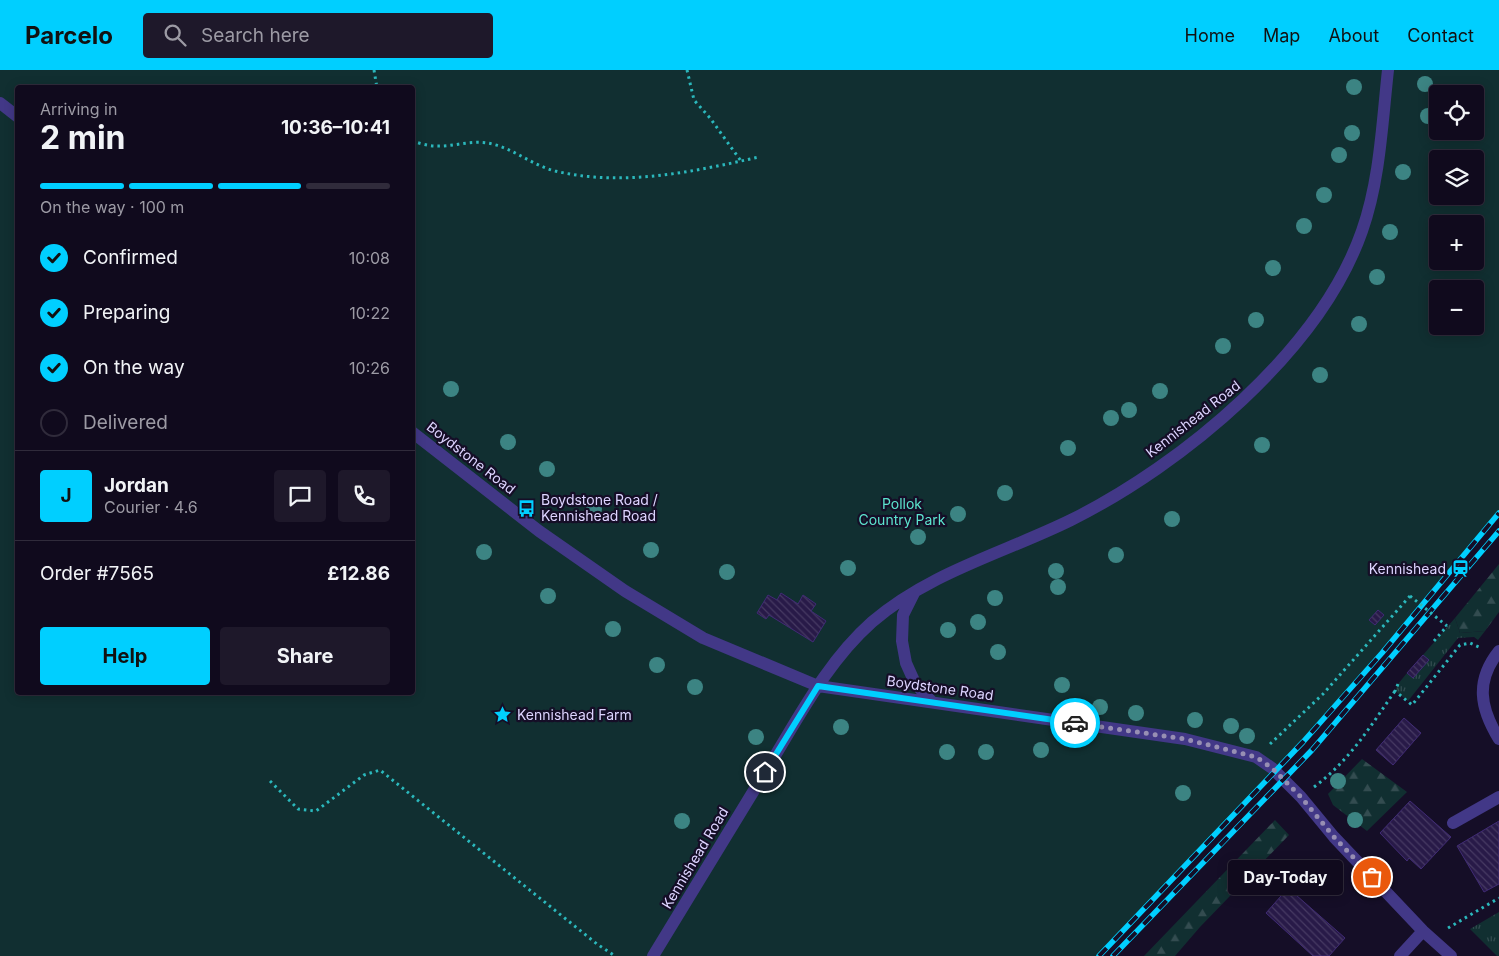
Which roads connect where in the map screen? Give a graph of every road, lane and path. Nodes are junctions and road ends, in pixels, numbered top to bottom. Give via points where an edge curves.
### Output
1 (374, 70) edge
2 (687, 70) edge
3 (1388, 70) edge
4 (376, 85) edge
5 (0, 103) edge
6 (15, 115) edge
7 (415, 142) edge
8 (759, 157) dead end
9 (741, 161) junction
10 (415, 434) edge
11 (914, 593) junction
12 (1434, 641) dead end
13 (1497, 653) edge
14 (1398, 684) dead end
15 (818, 686) junction
16 (1395, 691) junction
17 (932, 702) junction
18 (1499, 739) edge
19 (1256, 757) junction
20 (270, 781) dead end
21 (1301, 797) junction
22 (1499, 797) edge
23 (1453, 823) dead end
24 (1499, 898) edge
25 (1427, 934) junction
26 (615, 956) edge
27 (653, 956) edge
28 (1400, 956) edge
29 (1451, 956) edge

1 - 4 path
2 - 9 path via 694,100
3 - 11 street, Kennishead Road via 1375,180 1362,233 1325,302 1292,350 1217,423 1121,492 1071,520 962,567
5 - 6 street
7 - 9 path via 434,146 474,142 492,144 532,164 587,176 658,176
8 - 9 path
10 - 15 street, Boydstone Road via 546,536 626,591 703,638
11 - 15 street, Kennishead Road via 870,624
11 - 17 street via 903,615 902,641 906,663 915,682
12 - 19 path, bridge via 1447,626 1410,596 1323,694
13 - 16 path via 1470,643 1460,645 1412,705
13 - 18 street via 1484,677 1481,697 1488,721
14 - 16 path
15 - 17 street, Boydstone Road
15 - 27 street, Kennishead Road
16 - 21 path via 1340,767
17 - 19 street, Boydstone Road via 1185,739
19 - 21 street, Boydstone Road
20 - 26 path via 298,809 316,811 364,775 380,770
21 - 25 street, Boydstone Road via 1334,837
22 - 23 street
24 - 25 path
25 - 28 street
25 - 29 street, Boydstone Road

